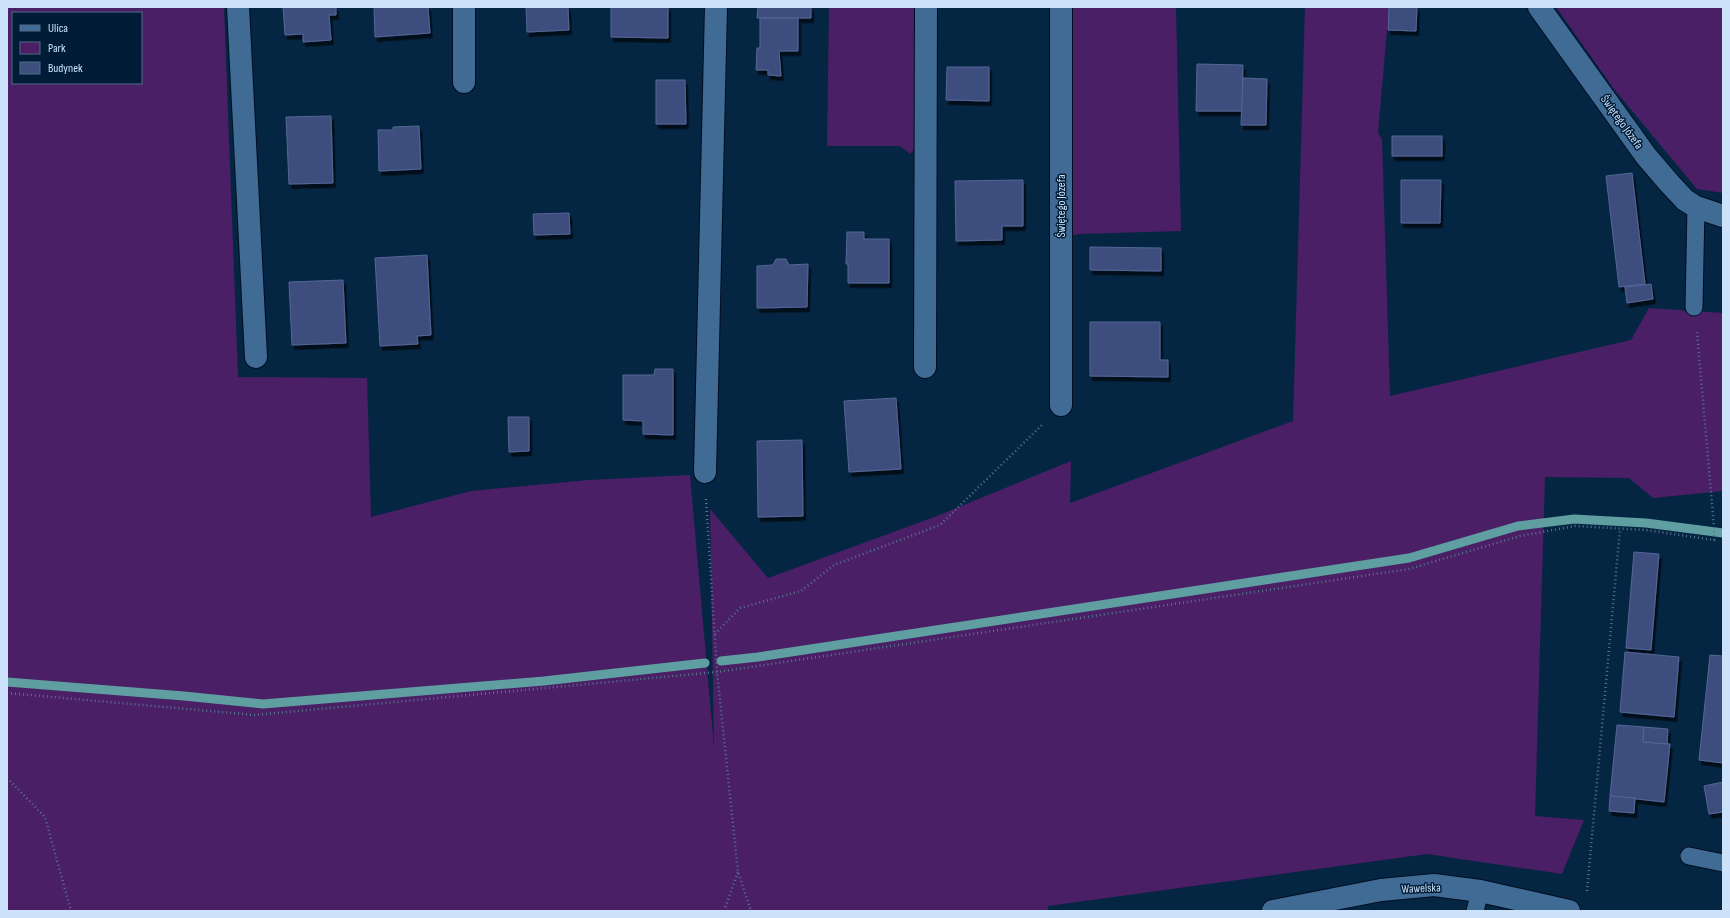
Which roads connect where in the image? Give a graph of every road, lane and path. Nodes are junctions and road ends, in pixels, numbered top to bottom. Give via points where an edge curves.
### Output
1 (238, 7) edge
2 (464, 7) edge
3 (716, 7) edge
4 (926, 7) edge
5 (1061, 7) edge
6 (1539, 7) edge
7 (464, 82) dead end
8 (1696, 207) junction
9 (1723, 216) edge
10 (1694, 307) joint
11 (256, 357) dead end
12 (925, 367) dead end
13 (1061, 405) joint
14 (705, 472) joint
15 (1620, 528) junction
16 (714, 634) junction
17 (717, 672) junction
18 (7, 693) edge
19 (7, 778) edge
20 (1689, 856) dead end
21 (1723, 863) edge
22 (738, 872) junction
23 (1586, 895) dead end
24 (1478, 901) edge
25 (71, 911) edge
26 (724, 911) edge
27 (752, 911) edge
28 (1273, 911) edge
29 (1569, 911) edge

1 - 11 street
2 - 7 street
3 - 14 street
4 - 12 street
5 - 13 street, Świętego Józefa
6 - 8 street, Świętego Józefa via 1646,156 1685,200
8 - 9 street, Świętego Józefa
8 - 10 lane
10 - 15 path via 1714,540
13 - 16 path via 940,525 834,565 801,591 740,608
14 - 16 path
15 - 17 path via 1575,526 1520,536 1409,570
15 - 23 path
16 - 17 path
17 - 18 path via 254,715
17 - 22 path
19 - 25 path via 45,817
20 - 21 lane
22 - 26 path
22 - 27 path
24 - 28 street, Wawelska via 1434,885 1381,890
24 - 29 street, Wawelska

